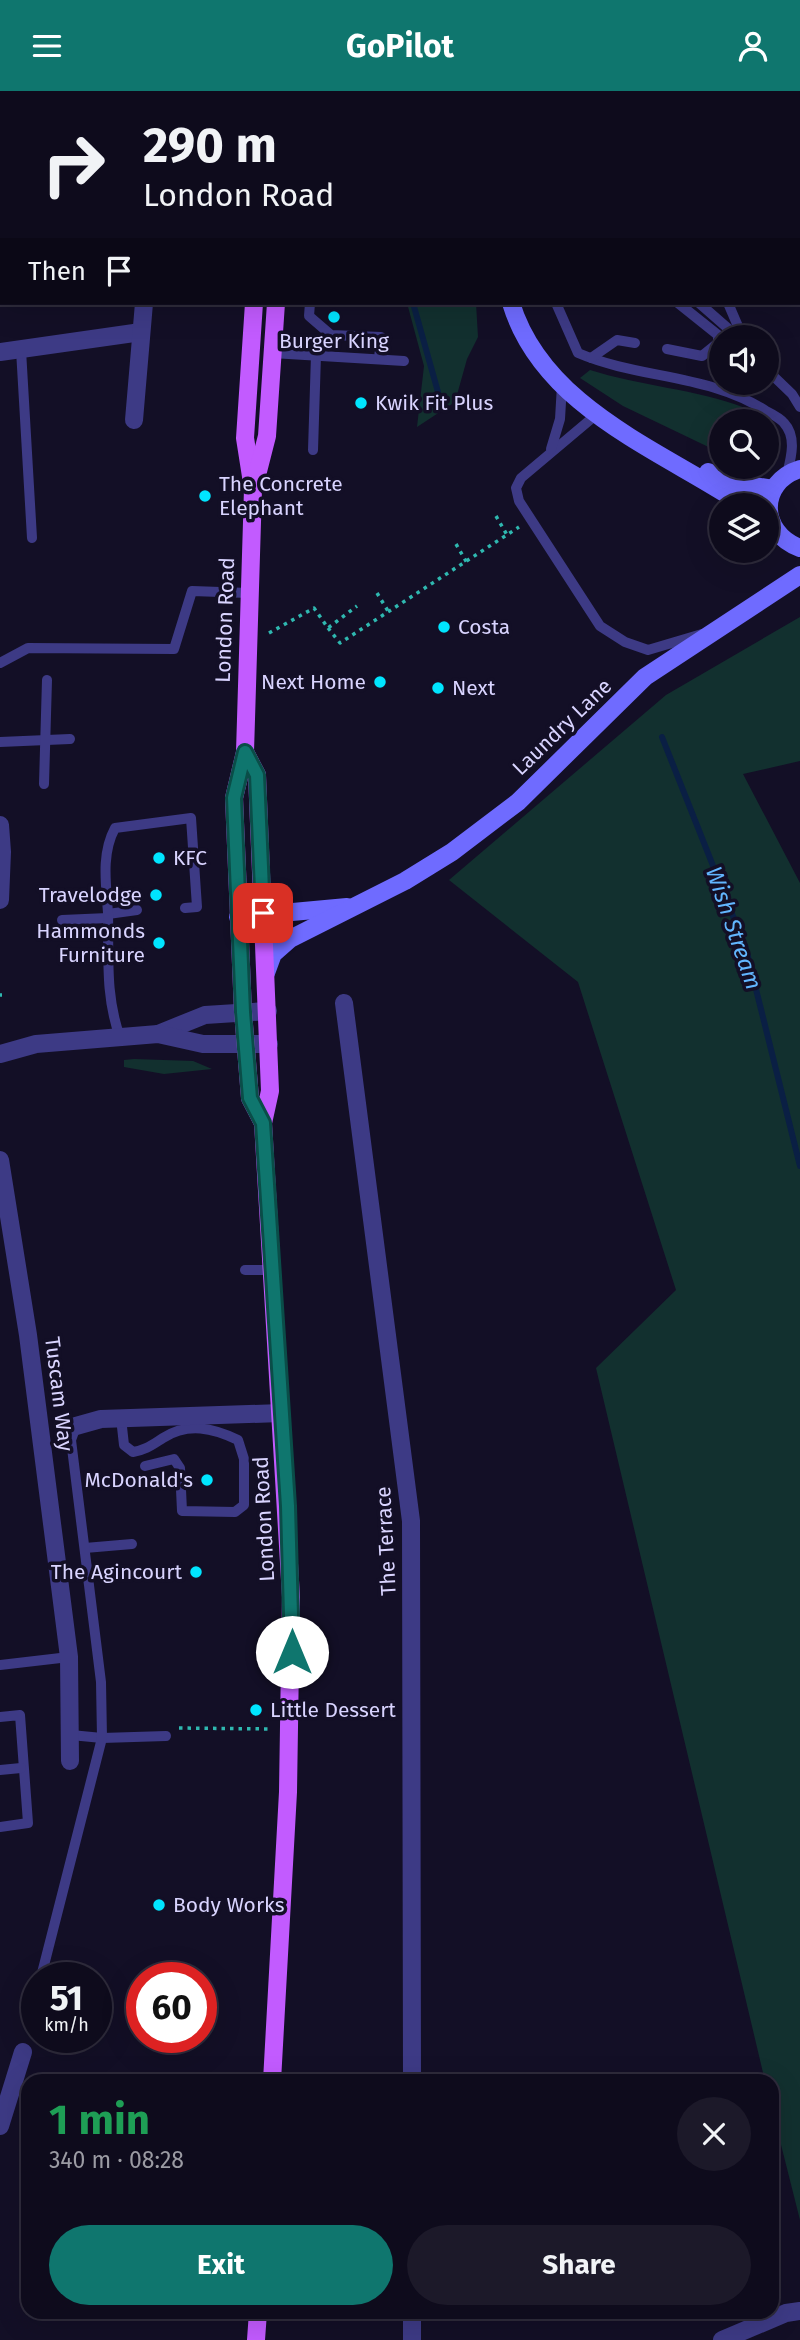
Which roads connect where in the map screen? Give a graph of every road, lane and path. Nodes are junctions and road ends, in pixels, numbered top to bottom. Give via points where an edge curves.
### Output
1 (144, 305) edge
2 (254, 305) edge
3 (276, 305) edge
4 (310, 305) edge
5 (512, 305) edge
6 (557, 305) edge
7 (680, 305) edge
8 (701, 305) edge
9 (729, 305) edge
10 (725, 325) edge
11 (736, 325) edge
12 (141, 332) junction
13 (635, 343) dead end
14 (667, 349) dead end
15 (21, 350) junction
16 (0, 352) edge
17 (272, 353) junction
18 (316, 355) junction
19 (592, 358) junction
20 (380, 359) junction
21 (404, 361) dead end
22 (779, 382) edge
23 (800, 384) edge
24 (562, 385) junction
25 (788, 391) junction
26 (800, 407) edge
27 (597, 414) junction
28 (134, 420) dead end
29 (313, 450) dead end
30 (550, 451) junction
31 (656, 451) junction
32 (793, 471) edge
33 (253, 489) junction
34 (773, 489) junction
35 (724, 493) edge
36 (772, 493) edge
37 (496, 516) dead end
38 (779, 536) edge
39 (32, 538) dead end
40 (456, 544) dead end
41 (800, 548) edge
42 (467, 563) junction
43 (800, 575) edge
44 (248, 593) junction
45 (377, 593) dead end
46 (357, 606) dead end
47 (388, 611) junction
48 (328, 628) junction
49 (712, 631) junction
50 (269, 633) dead end
51 (0, 663) edge
52 (47, 680) dead end
53 (70, 739) dead end
54 (47, 740) junction
55 (0, 742) edge
56 (245, 752) junction
57 (44, 784) dead end
58 (0, 825) edge
59 (0, 899) edge
60 (354, 906) junction
61 (185, 908) dead end
62 (137, 910) dead end
63 (263, 913) junction
64 (108, 916) junction
65 (238, 918) junction
66 (62, 920) dead end
67 (266, 973) junction
68 (344, 1003) dead end
69 (268, 1011) junction
70 (243, 1012) junction
71 (158, 1034) junction
72 (120, 1037) junction
73 (246, 1044) junction
74 (269, 1044) junction
75 (0, 1054) edge
76 (263, 1123) junction
77 (0, 1160) edge
78 (245, 1270) dead end
79 (272, 1270) junction
80 (281, 1413) junction
81 (121, 1418) junction
82 (76, 1426) joint
83 (145, 1466) dead end
84 (132, 1543) dead end
85 (85, 1548) junction
86 (69, 1657) junction
87 (0, 1665) edge
88 (0, 1717) edge
89 (271, 1729) dead end
90 (71, 1735) junction
91 (166, 1736) joint
92 (102, 1738) junction
93 (70, 1761) dead end
94 (21, 1768) junction
95 (0, 1770) edge
96 (0, 1827) edge
97 (45, 1962) edge
98 (23, 2053) edge
99 (272, 2074) edge
100 (412, 2074) edge
101 (2, 2105) edge
102 (0, 2126) edge
103 (800, 2311) edge
104 (779, 2316) edge
105 (258, 2319) edge
106 (412, 2319) edge
107 (772, 2319) edge
108 (256, 2340) edge
109 (412, 2340) edge
110 (722, 2340) edge

1 - 12 street
2 - 33 main road, London Road via 245,437
3 - 17 main road, London Road
4 - 20 lane via 309,316 331,335 381,337
5 - 24 street via 538,355
6 - 19 lane via 578,352
7 - 14 lane via 718,335 718,343 702,356
8 - 10 lane
9 - 11 lane
12 - 15 street
12 - 28 street
13 - 19 lane via 617,340
15 - 16 street
15 - 39 lane
17 - 18 lane
17 - 33 main road, London Road via 267,436
18 - 20 lane
18 - 29 lane
19 - 32 lane via 709,385 751,401 785,423 793,449
20 - 21 lane
22 - 25 lane
23 - 25 lane
24 - 27 street
24 - 30 lane via 560,419
25 - 26 lane
27 - 30 lane
27 - 31 street
30 - 49 lane via 522,478 516,488 519,501 600,626 648,650
31 - 34 street via 731,482
31 - 35 street
32 - 34 street
33 - 44 main road, London Road
34 - 36 street
37 - 42 path via 507,535
38 - 41 street
40 - 42 path
42 - 47 path
43 - 49 street, Laundry Lane
44 - 51 lane via 192,591 174,649 28,648
44 - 56 main road, London Road
45 - 47 path
46 - 48 path
47 - 48 path via 340,643
48 - 50 path via 314,608
49 - 60 street, Laundry Lane via 645,677 518,802 452,852
52 - 54 lane
53 - 54 lane
54 - 55 lane
54 - 57 lane
56 - 63 main road, London Road via 257,775
56 - 65 main road, London Road via 234,798
58 - 59 street
60 - 63 street, Laundry Lane
60 - 67 street, Laundry Lane via 290,939 273,954
61 - 64 lane via 197,907 191,818 115,828 106,856
62 - 64 lane
63 - 65 street, Laundry Lane
63 - 67 main road, London Road
64 - 66 lane
64 - 72 lane via 108,994
65 - 70 main road, London Road
67 - 69 main road, London Road
68 - 100 street, The Terrace via 411,1521
69 - 70 street
69 - 74 main road, London Road
70 - 71 street via 205,1015
70 - 73 main road, London Road
71 - 72 street
71 - 73 street via 203,1044
72 - 75 street via 36,1044
73 - 74 street
73 - 76 main road, London Road via 250,1098
74 - 76 main road, London Road via 270,1091
76 - 79 main road, London Road
77 - 86 street, Tuscam Way via 28,1335
78 - 79 lane
79 - 80 main road, London Road
80 - 81 street
80 - 99 main road, London Road via 292,1676
81 - 82 street via 88,1420
81 - 83 lane via 124,1445 133,1452 145,1451 166,1436 189,1429 215,1428 238,1440 244,1459 244,1506 235,1512 182,1511 180,1468 174,1459
82 - 85 lane via 71,1440
84 - 85 lane
85 - 92 lane via 101,1682
86 - 87 lane
86 - 90 street, Tuscam Way
88 - 94 lane via 20,1715
89 - 91 path via 183,1726
90 - 92 lane
90 - 93 street, Tuscam Way
91 - 92 lane
92 - 97 lane
94 - 95 lane
94 - 96 lane via 28,1823
98 - 101 street
101 - 102 street
103 - 104 street
105 - 108 main road
106 - 109 street
107 - 110 street

